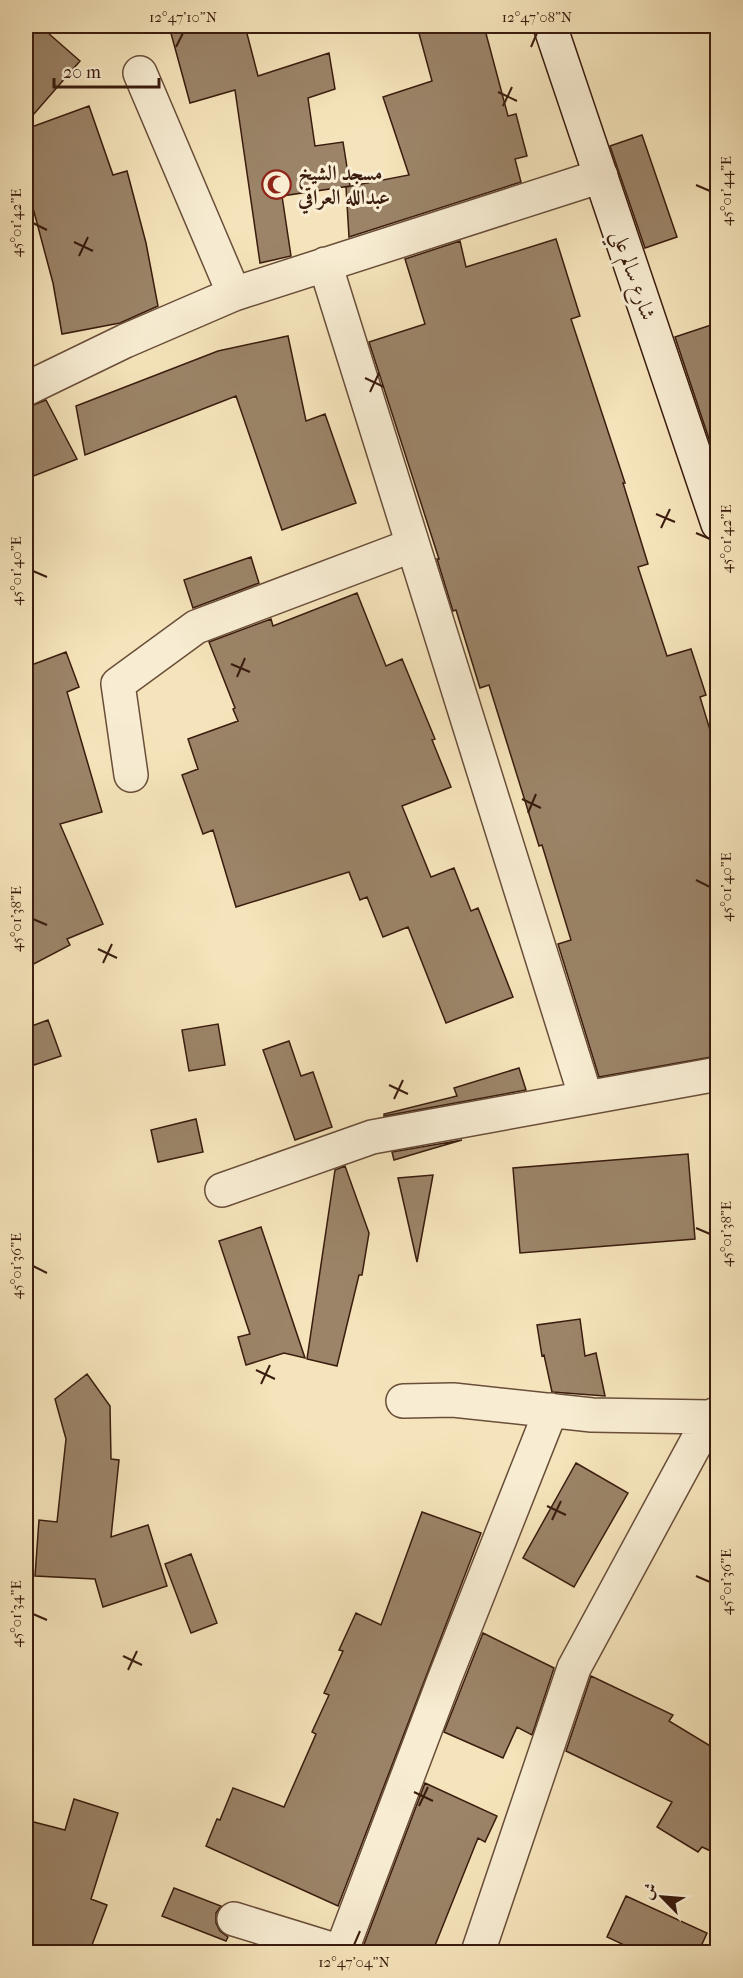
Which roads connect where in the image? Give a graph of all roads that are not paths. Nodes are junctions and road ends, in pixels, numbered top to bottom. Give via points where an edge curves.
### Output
1 (550, 26) edge
2 (140, 73) dead end
3 (601, 176) junction
4 (325, 264) junction
5 (234, 294) junction
6 (26, 389) edge
7 (717, 524) edge
8 (413, 545) junction
9 (131, 775) dead end
10 (717, 1074) edge
11 (586, 1098) junction
12 (222, 1190) dead end
13 (403, 1401) dead end
14 (551, 1410) junction
15 (713, 1415) edge
16 (234, 1919) dead end
17 (478, 1953) edge

1 - 3 street, شارع سالم علي
2 - 5 street
3 - 4 street
3 - 7 street, شارع سالم علي
4 - 5 street
4 - 8 street
5 - 6 street
8 - 9 street via 196,627 118,684
8 - 11 street
10 - 11 street
11 - 12 street via 372,1137
13 - 14 street via 453,1400
14 - 15 street via 592,1415
14 - 16 street via 341,1952
15 - 17 street via 574,1668

